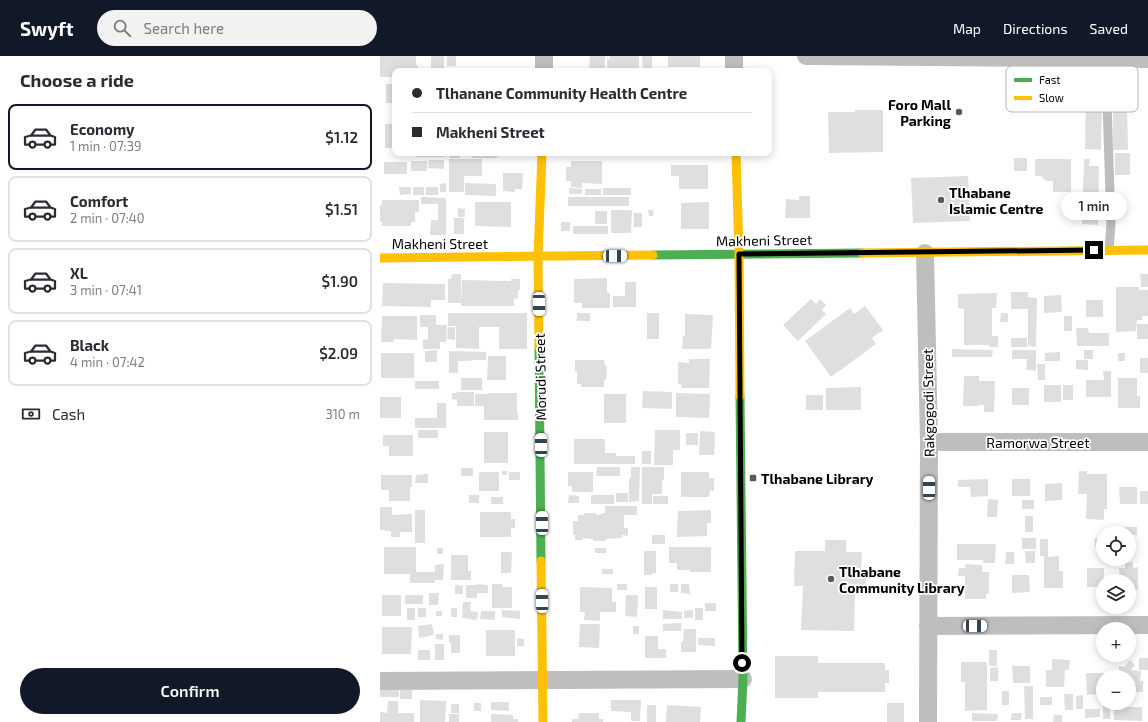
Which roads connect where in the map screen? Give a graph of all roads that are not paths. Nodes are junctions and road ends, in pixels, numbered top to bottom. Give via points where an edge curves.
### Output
1 (544, 56) edge
2 (734, 56) edge
3 (806, 56) edge
4 (1148, 59) edge
5 (544, 68) edge
6 (734, 68) edge
7 (1107, 112) edge
8 (542, 156) edge
9 (736, 156) edge
10 (1109, 250) junction
11 (1148, 250) edge
12 (925, 253) junction
13 (739, 254) junction
14 (538, 257) junction
15 (380, 258) edge
16 (929, 442) junction
17 (1148, 442) edge
18 (1148, 625) edge
19 (928, 626) junction
20 (743, 679) junction
21 (380, 680) edge
22 (543, 680) junction
23 (543, 722) edge
24 (741, 722) edge
25 (928, 722) edge

1 - 5 street
2 - 6 street
3 - 4 street
7 - 10 lane via 1111,224
8 - 14 street, Morudi Street
9 - 13 street
10 - 11 street, Makheni Street
10 - 12 street, Makheni Street
12 - 13 street, Makheni Street
12 - 16 street, Rakgogodi Street
13 - 14 street, Makheni Street
13 - 20 street
14 - 15 street, Makheni Street
14 - 22 street, Morudi Street
16 - 17 street, Ramorwa Street
16 - 19 street, Rakgogodi Street
18 - 19 street
19 - 25 street, Rakgogodi Street
20 - 22 street
20 - 24 street
21 - 22 street
22 - 23 street, Morudi Street

